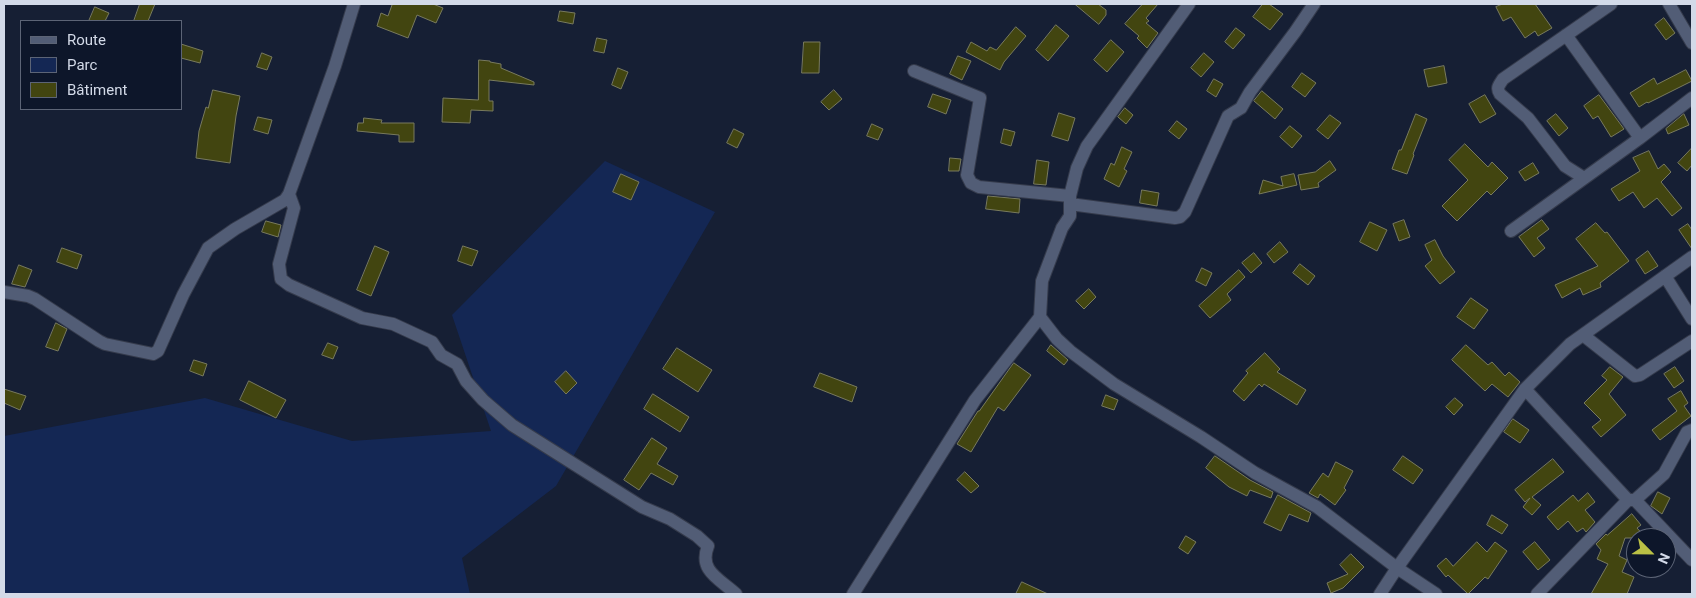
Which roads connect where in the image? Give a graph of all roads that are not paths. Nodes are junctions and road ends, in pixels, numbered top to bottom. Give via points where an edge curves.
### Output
1 (354, 4) edge
2 (1189, 4) edge
3 (1314, 4) edge
4 (1610, 4) edge
5 (1669, 4) edge
6 (1566, 35) junction
7 (1692, 43) edge
8 (914, 71) dead end
9 (1692, 98) edge
10 (1640, 138) junction
11 (1584, 178) junction
12 (289, 194) junction
13 (1070, 200) junction
14 (1511, 231) dead end
15 (1692, 257) edge
16 (1666, 276) junction
17 (4, 292) edge
18 (1040, 317) junction
19 (1692, 318) edge
20 (1583, 334) junction
21 (1692, 341) edge
22 (1524, 389) junction
23 (1692, 430) edge
24 (1632, 500) junction
25 (1692, 560) edge
26 (1396, 568) junction
27 (729, 592) edge
28 (853, 594) edge
29 (1380, 594) edge
30 (1436, 594) edge
31 (1537, 594) edge

1 - 12 street
2 - 13 street via 1087,146 1077,168
3 - 13 street via 1241,108 1228,116 1180,217
4 - 6 street
5 - 7 street
6 - 10 street
6 - 11 street via 1502,79 1498,90 1528,118 1565,166
8 - 13 street via 980,98 968,175 971,183 979,187
9 - 10 street
10 - 11 street
11 - 14 street
12 - 17 street via 285,200 208,248 154,354 105,344 35,299
12 - 27 street via 294,208 279,264 281,279 362,318 394,324 432,342 441,355 457,364 466,381 483,400 512,425 642,507 697,536 708,546 705,562 709,572
13 - 18 street via 1070,216 1062,228 1042,281
15 - 16 street
16 - 19 street
16 - 20 street
18 - 26 street via 1070,351 1114,384 1255,473 1317,507
18 - 28 street via 975,400
20 - 21 street via 1634,376
20 - 22 street
22 - 24 street
22 - 26 street
23 - 24 street via 1687,432 1664,474
24 - 25 street
24 - 31 street
26 - 29 street
26 - 30 street

